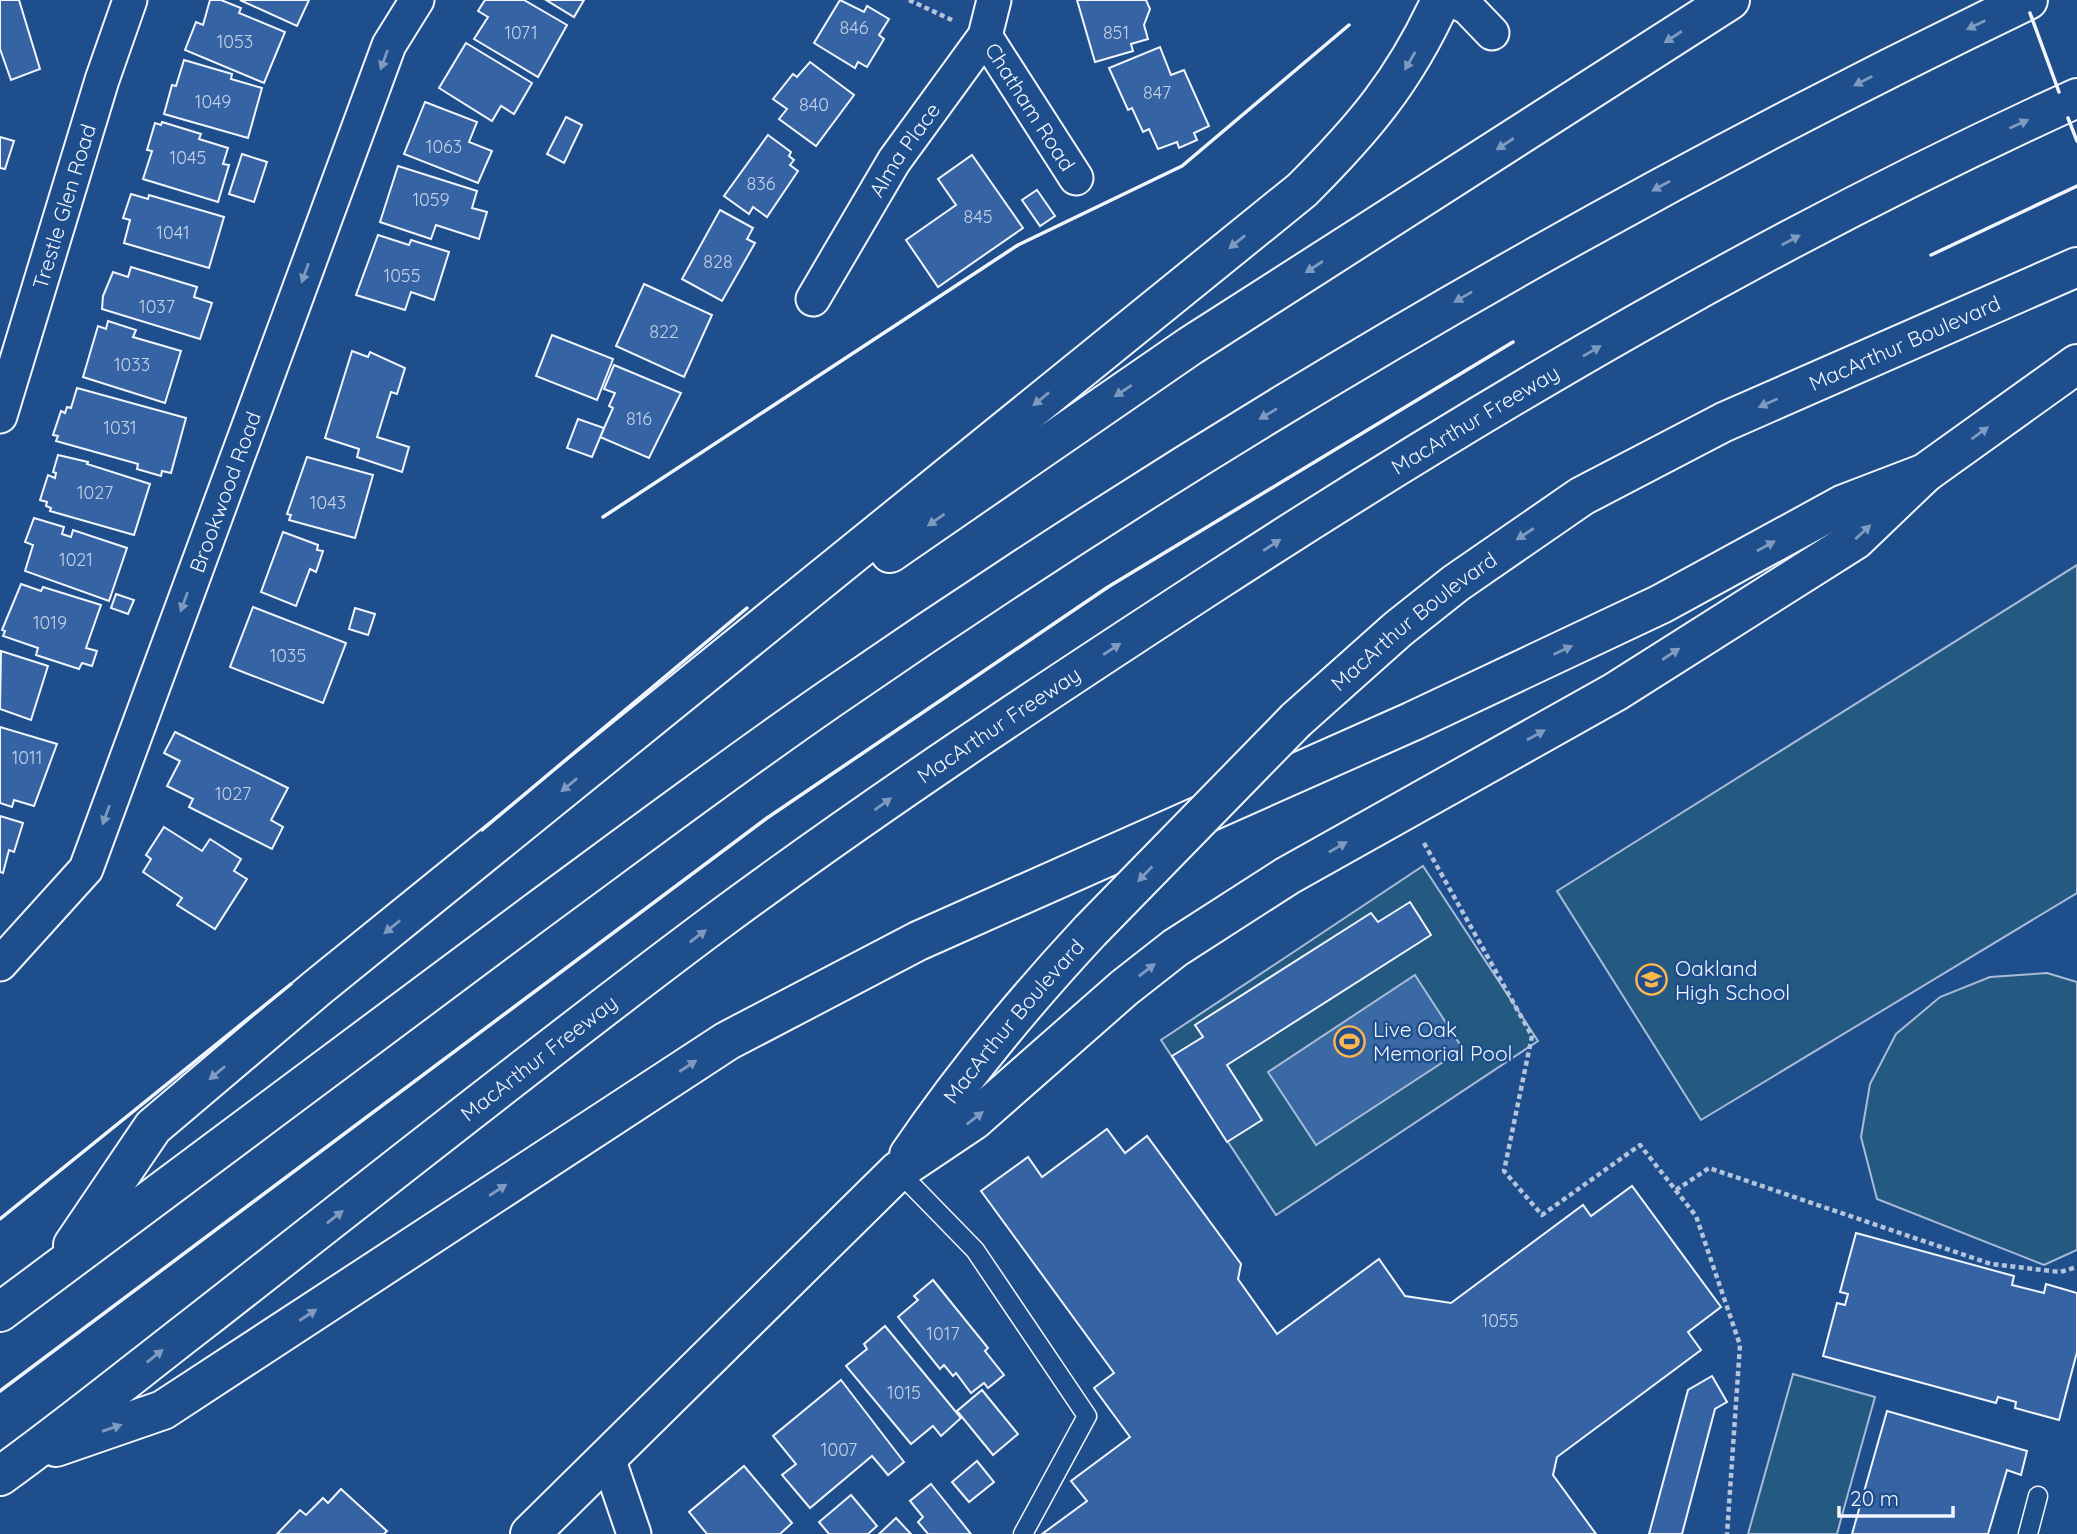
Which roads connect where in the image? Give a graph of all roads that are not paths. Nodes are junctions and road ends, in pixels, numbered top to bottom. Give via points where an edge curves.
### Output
1 (417, 0) edge
2 (995, 0) edge
3 (1441, 0) edge
4 (1453, 0) edge
5 (1730, 0) edge
6 (2028, 0) edge
7 (128, 1) edge
8 (1492, 33) dead end
9 (985, 36) junction
10 (2077, 98) edge
11 (1076, 178) dead end
12 (2077, 267) edge
13 (813, 299) dead end
14 (2077, 364) edge
15 (0, 416) edge
16 (1925, 473) junction
17 (623, 743) junction
18 (0, 964) edge
19 (898, 1171) junction
20 (56, 1270) junction
21 (0, 1312) edge
22 (608, 1458) junction
23 (12, 1467) edge
24 (2039, 1496) dead end
25 (530, 1534) edge
26 (634, 1534) edge
27 (1023, 1534) edge
28 (2028, 1534) edge

1 -> 18 street, Brookwood Road via 390,45 86,869
2 - 9 street, Alma Place
3 -> 17 main road via 1398,83 1351,141 1302,190
4 - 8 street via 1468,8
5 -> 17 main road via 1190,346
6 -> 20 main road via 1680,176 1463,297 1022,569 629,843
7 - 15 street, Trestle Glen Road
9 - 11 street, Chatham Road
9 - 13 street, Alma Place via 894,162
23 -> 10 main road, MacArthur Freeway via 643,977 924,775 1304,524 1516,394 1739,267 1961,151
12 -> 19 main road, MacArthur Boulevard, bridge via 1724,422 1582,496 1456,583 1296,720 1090,931 1014,1012
16 -> 14 main road, MacArthur Boulevard
19 -> 16 main road, MacArthur Boulevard via 974,1120 1175,948 1287,876 1615,692 1855,540
23 -> 16 main road via 163,1410 727,1041 816,992 918,941 1426,715 1661,604 1844,504
17 -> 20 main road via 317,988 153,1127
19 - 22 main road, MacArthur Boulevard
19 - 27 lane via 975,1250 1084,1407 1085,1424
20 - 21 main road
22 - 25 main road, MacArthur Boulevard
22 - 26 street
24 - 28 lane

